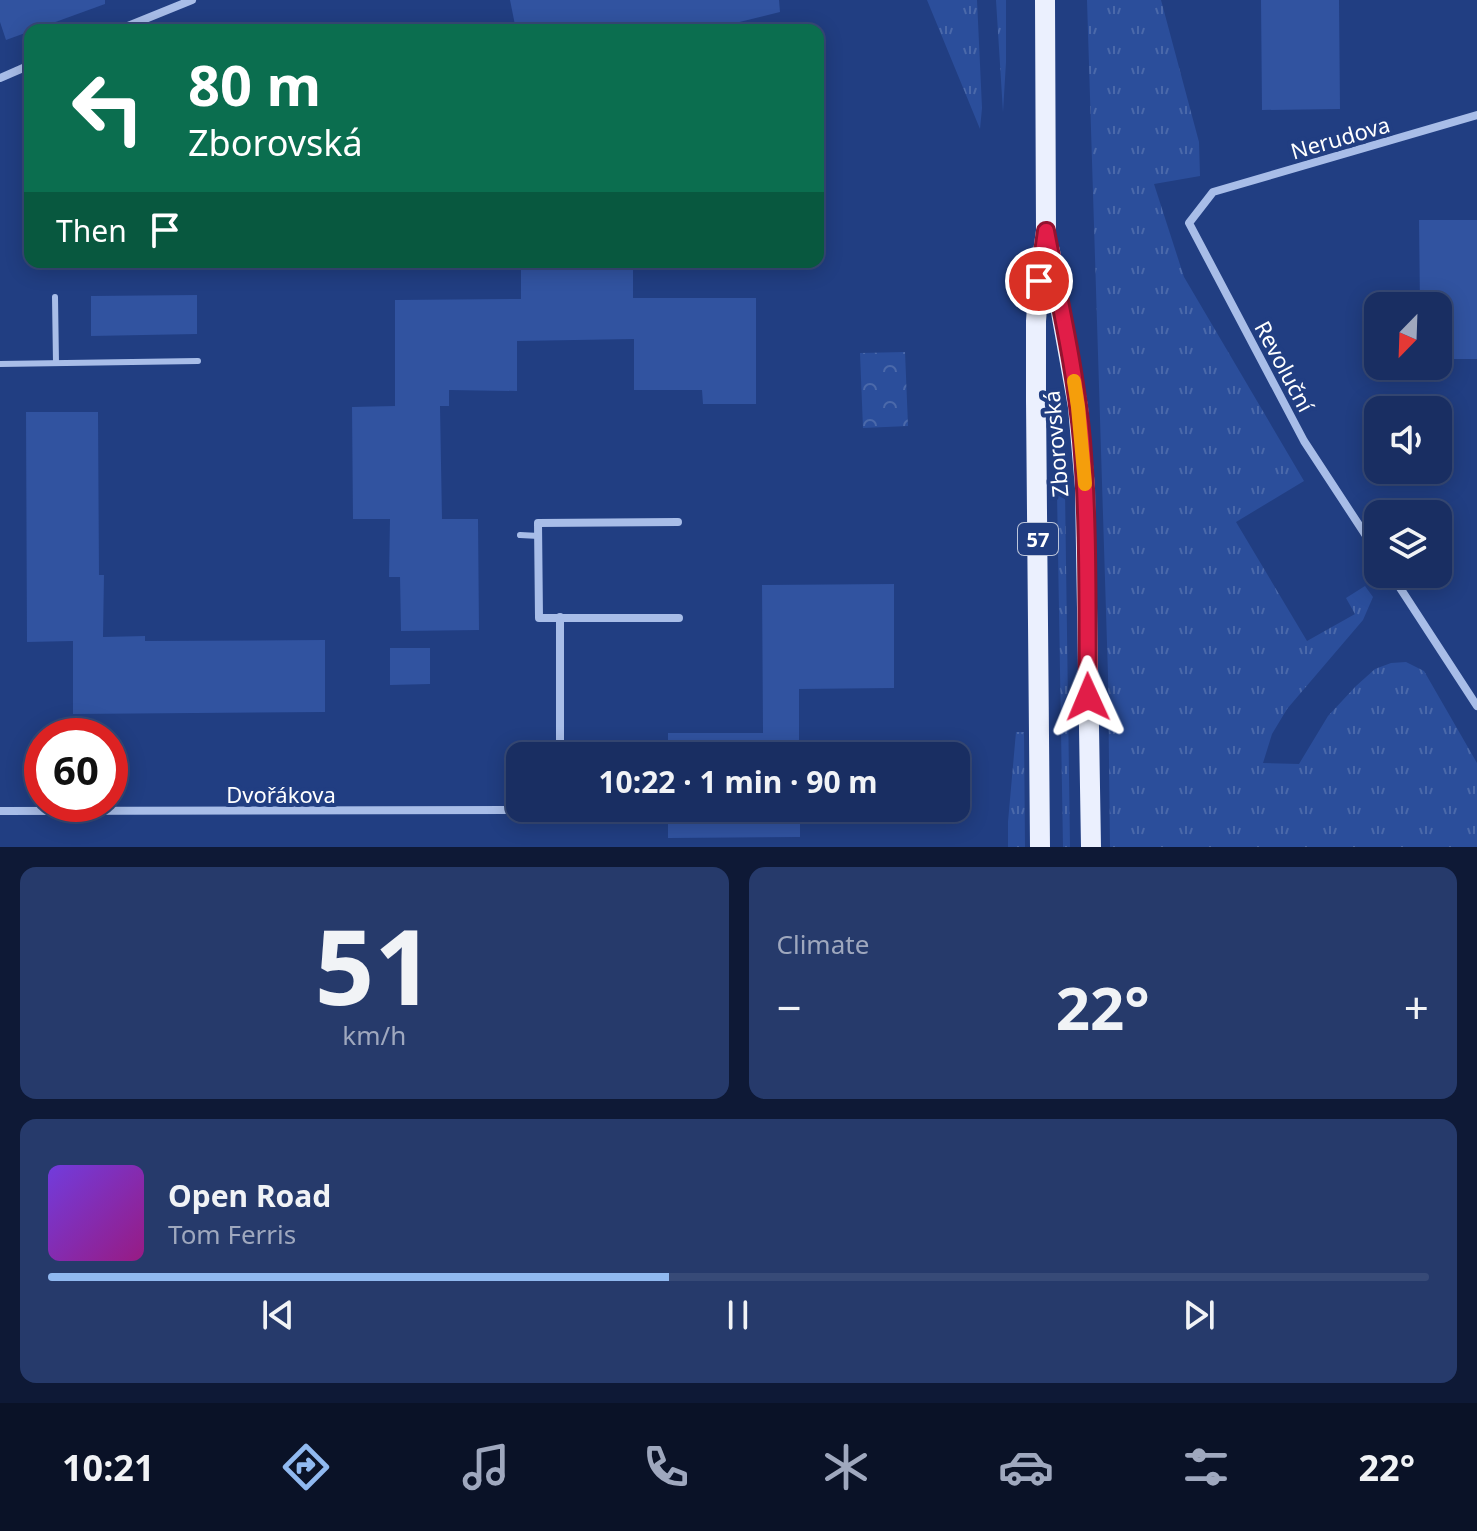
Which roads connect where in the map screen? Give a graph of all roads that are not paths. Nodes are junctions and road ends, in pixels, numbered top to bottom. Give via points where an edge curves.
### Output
1 (192, 0) edge
2 (1045, 0) edge
3 (133, 24) edge
4 (24, 68) edge
5 (0, 78) edge
6 (1477, 115) edge
7 (1213, 192) joint
8 (1046, 231) junction
9 (55, 297) dead end
10 (198, 361) dead end
11 (56, 363) junction
12 (0, 364) edge
13 (678, 522) dead end
14 (1364, 533) edge
15 (520, 535) dead end
16 (539, 536) junction
17 (1400, 588) edge
18 (560, 617) junction
19 (679, 618) dead end
20 (1477, 706) edge
21 (560, 742) edge
22 (0, 811) edge
23 (506, 811) edge
24 (1040, 847) edge
25 (1091, 847) edge

1 - 3 street
2 - 8 main road, Zborovská / 57
4 - 5 street
6 - 7 street, Nerudova
7 - 14 street, Revoluční via 1189,223 1304,441
8 - 24 main road, Zborovská / 57 via 1036,335
8 - 25 main road, Zborovská / 57 via 1082,441
9 - 11 lane
10 - 11 lane
11 - 12 lane
13 - 16 street via 538,523
15 - 16 lane
16 - 18 street via 539,618
17 - 20 street
18 - 19 street
18 - 21 street
22 - 23 street, Dvořákova

